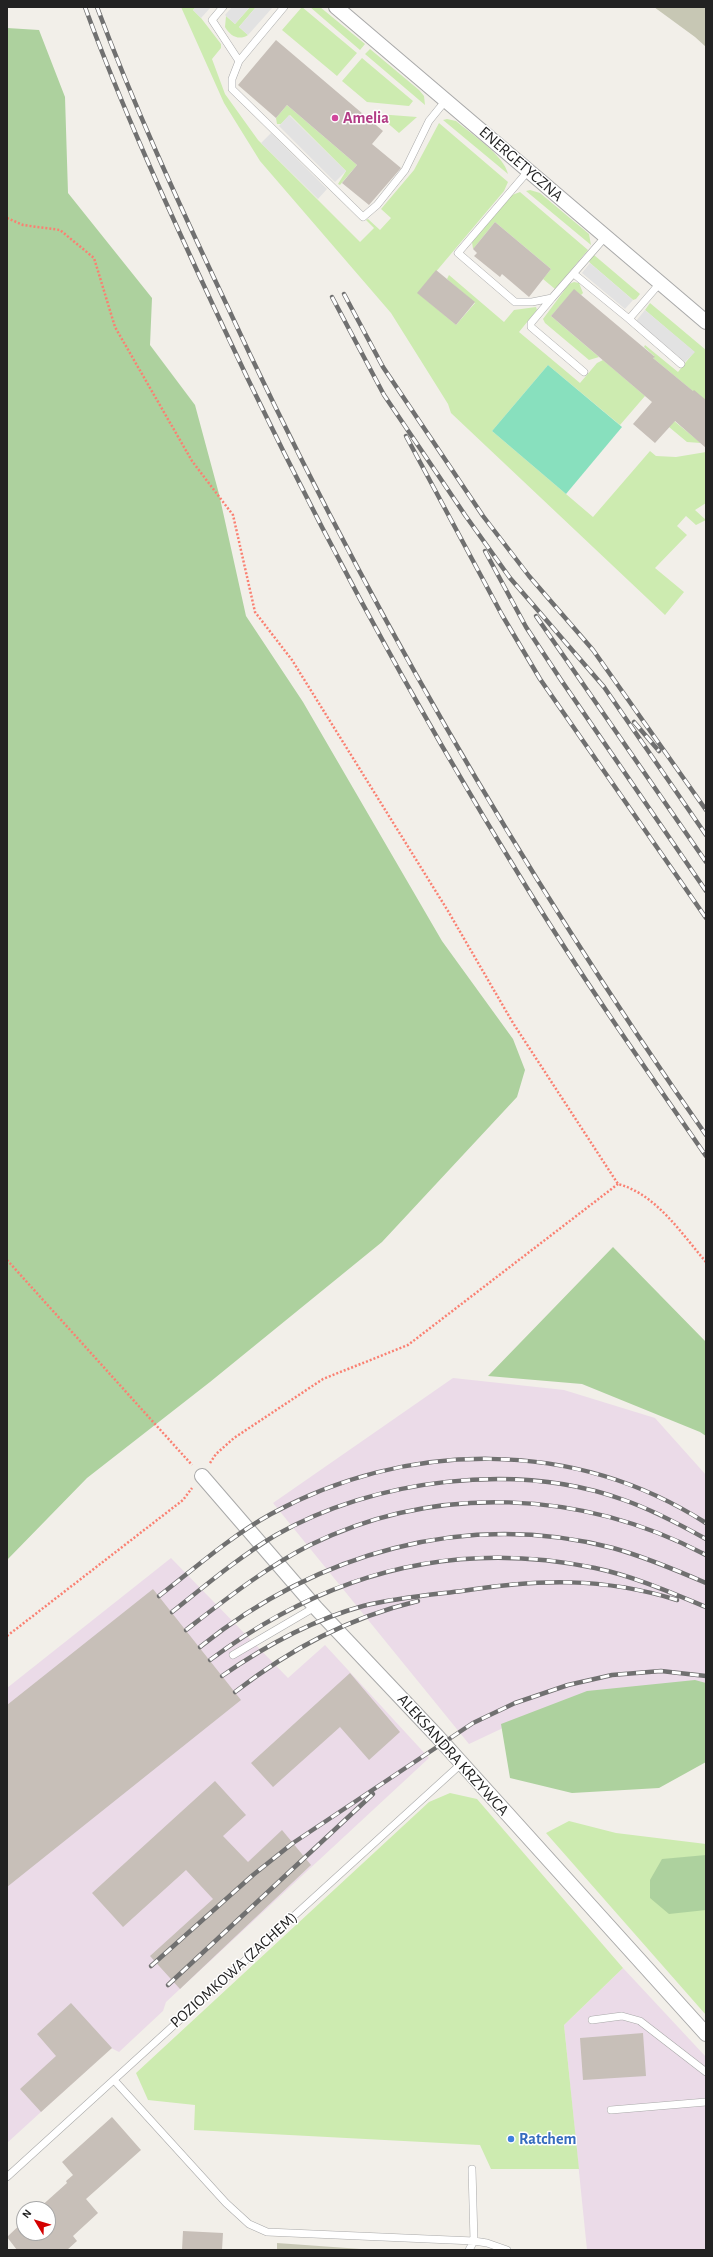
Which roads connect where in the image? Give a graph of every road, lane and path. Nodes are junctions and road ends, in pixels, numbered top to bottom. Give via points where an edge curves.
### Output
1 (223, 7) edge
2 (284, 7) edge
3 (336, 7) edge
4 (240, 61) junction
5 (446, 100) junction
6 (528, 170) junction
7 (7, 218) edge
8 (606, 236) junction
9 (574, 274) junction
10 (660, 283) junction
11 (552, 298) junction
12 (629, 319) junction
13 (706, 322) edge
14 (681, 364) dead end
15 (584, 372) dead end
16 (618, 1184) junction
17 (7, 1260) edge
18 (706, 1262) edge
19 (202, 1476) junction
20 (315, 1606) junction
21 (7, 1636) edge
22 (233, 1655) dead end
23 (461, 1764) junction
24 (592, 2020) dead end
25 (706, 2034) edge
26 (706, 2072) edge
27 (114, 2080) junction
28 (706, 2102) edge
29 (611, 2110) dead end
30 (472, 2169) dead end
31 (7, 2177) edge
32 (474, 2241) junction
33 (469, 2250) edge
34 (507, 2250) edge

1 - 4 lane via 212,20
2 - 4 lane
3 - 5 street, ENERGETYCZNA
4 - 5 lane via 232,79 232,89 363,217 377,205 405,170 429,122
5 - 6 street, ENERGETYCZNA
6 - 8 street, ENERGETYCZNA
6 - 11 lane via 458,253 515,302
7 - 16 path via 23,225 60,230 94,258 116,327 192,461 233,515 255,612 292,660 448,911 513,1023
8 - 9 lane
8 - 10 street, ENERGETYCZNA
9 - 11 lane
9 - 12 lane
10 - 12 lane
10 - 13 street, ENERGETYCZNA
11 - 15 lane via 531,323 531,327
12 - 14 lane
16 - 18 path via 632,1188 658,1206
16 - 19 path via 408,1345 324,1379 234,1438 216,1454
17 - 19 path
19 - 20 street, ALEKSANDRA KRZYWCA
19 - 21 path via 183,1500
20 - 22 lane
20 - 23 street, ALEKSANDRA KRZYWCA
23 - 25 street, ALEKSANDRA KRZYWCA
23 - 27 lane, POZIOMKOWA (ZACHEM)
24 - 26 lane via 622,2016 640,2021
27 - 31 lane, POZIOMKOWA (ZACHEM)
27 - 32 lane via 226,2203 249,2224 261,2230
28 - 29 lane
30 - 32 lane
32 - 33 lane
32 - 34 lane

